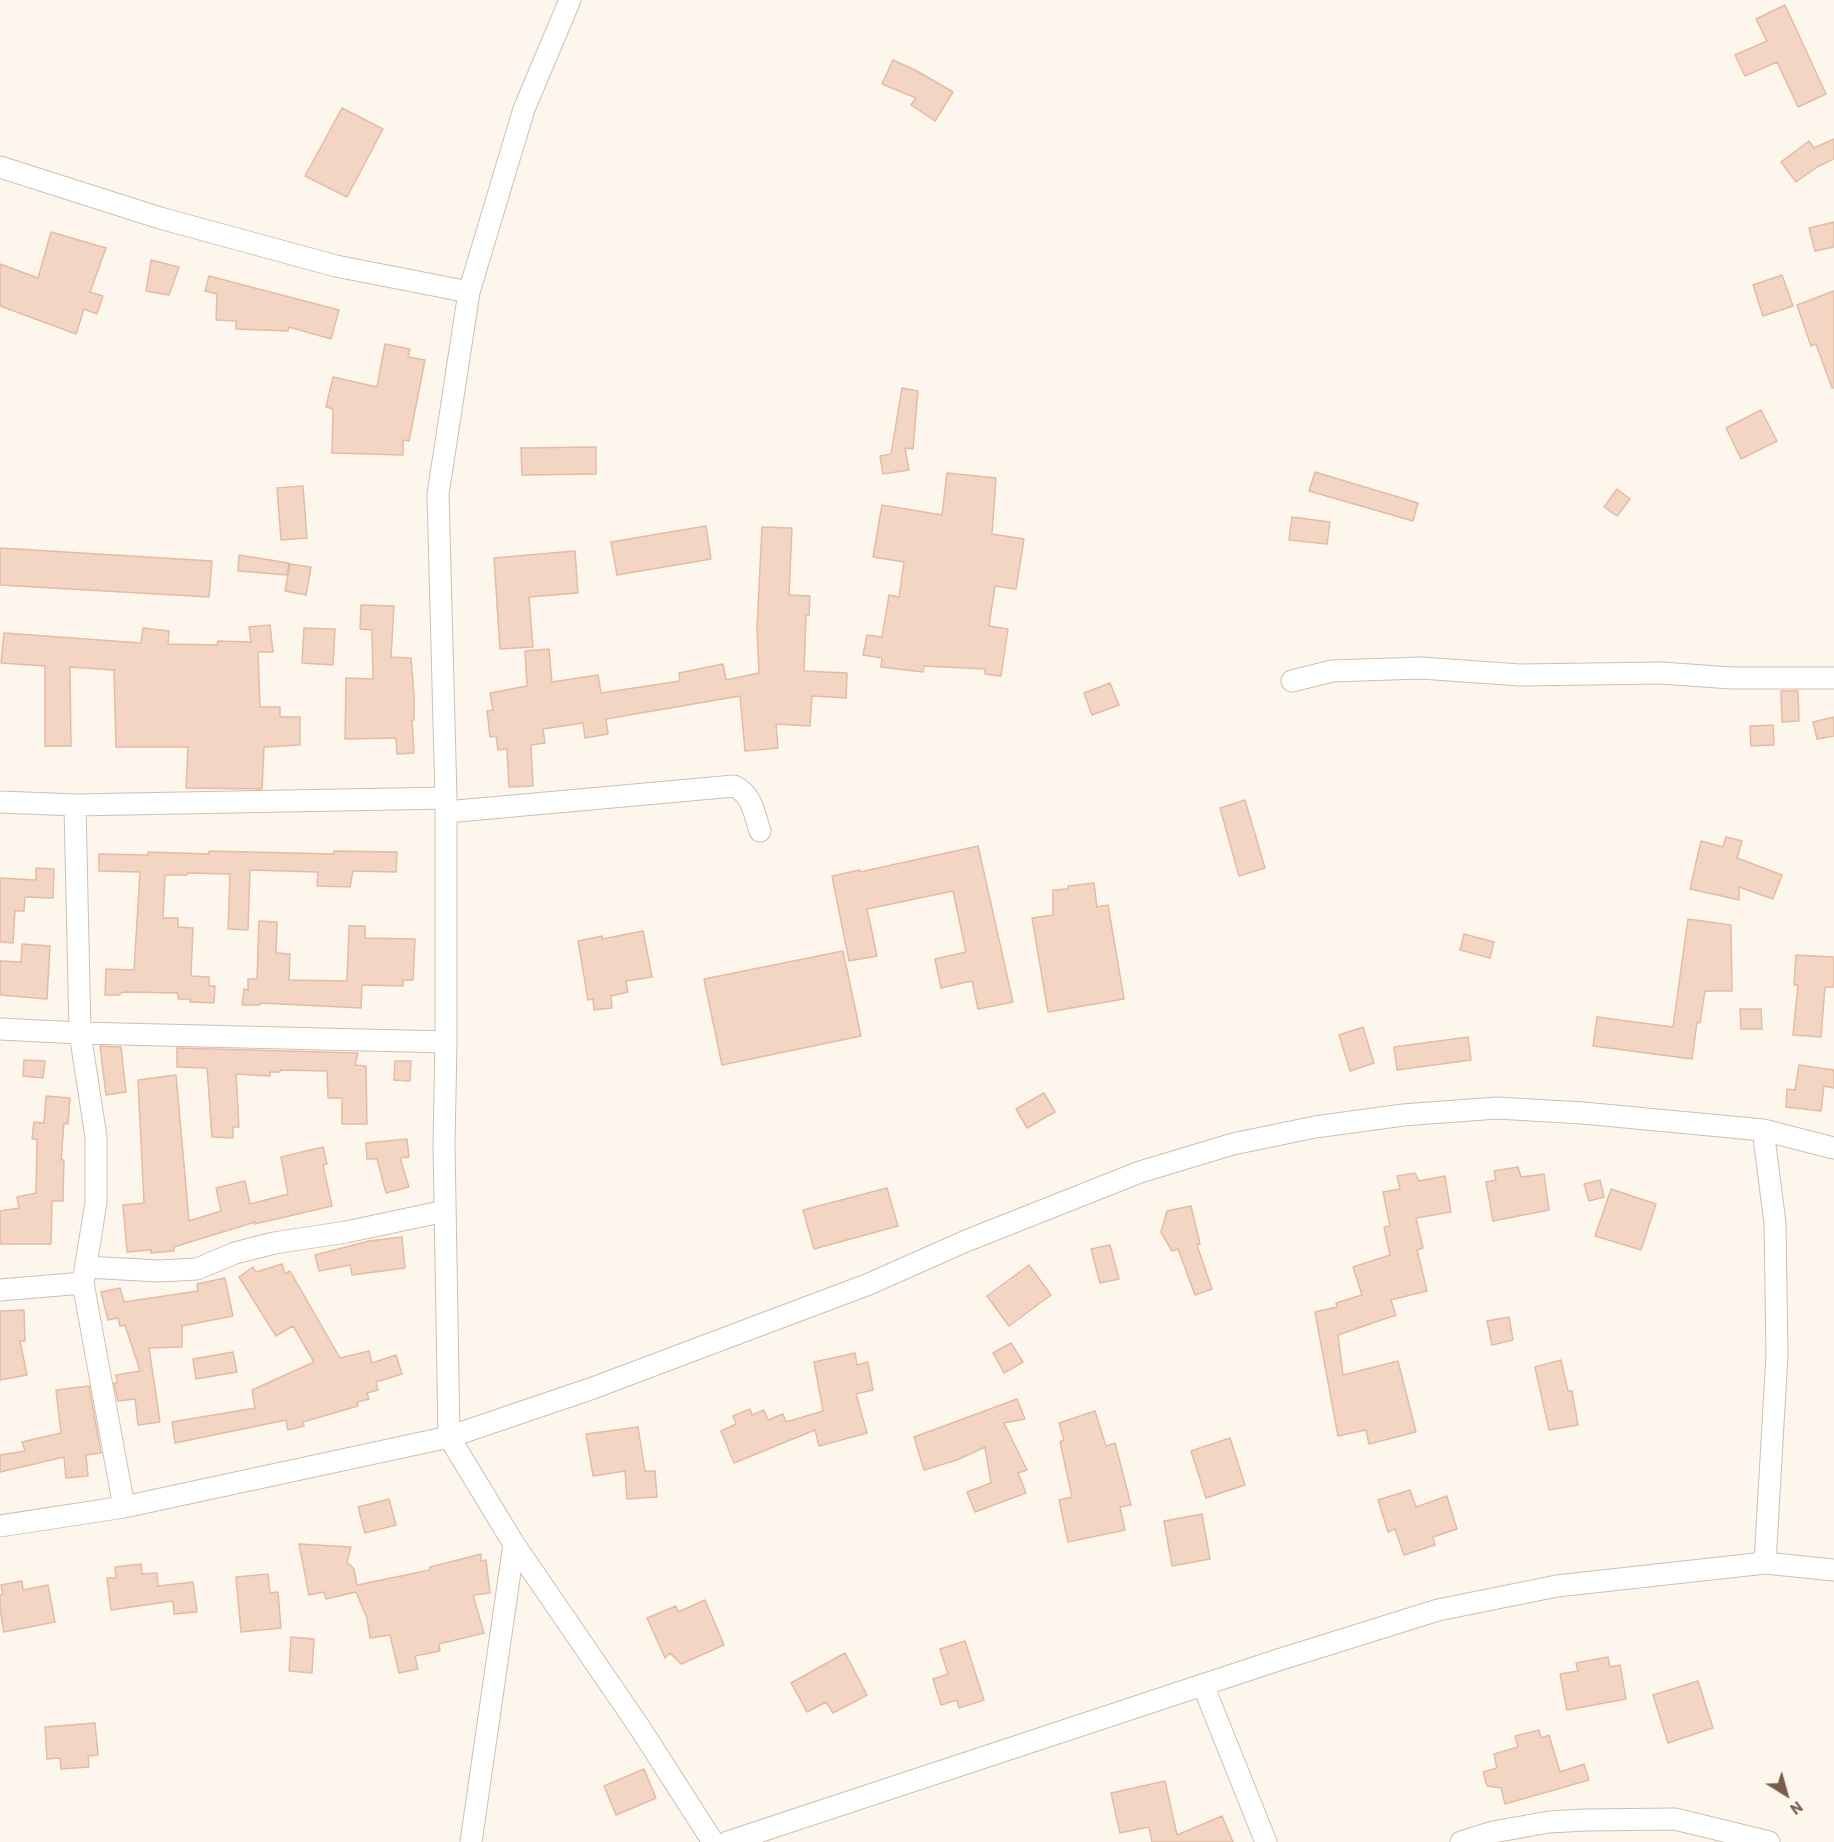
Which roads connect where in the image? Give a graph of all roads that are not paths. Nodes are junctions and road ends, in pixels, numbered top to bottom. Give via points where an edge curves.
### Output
1 (570, 0) edge
2 (0, 167) edge
3 (469, 292) junction
4 (1834, 678) edge
5 (1292, 681) dead end
6 (0, 802) edge
7 (446, 805) junction
8 (75, 806) junction
9 (760, 831) dead end
10 (0, 1029) edge
11 (80, 1033) junction
12 (446, 1042) junction
13 (1763, 1130) junction
14 (1834, 1148) edge
15 (445, 1211) junction
16 (84, 1275) junction
17 (0, 1290) edge
18 (449, 1437) junction
19 (124, 1507) junction
20 (0, 1526) edge
21 (514, 1544) junction
22 (1765, 1563) junction
23 (1834, 1570) edge
24 (1203, 1685) junction
25 (471, 1842) edge
26 (713, 1842) edge
27 (728, 1842) edge
28 (1266, 1842) edge
29 (1461, 1842) edge
30 (1769, 1842) edge

1 - 3 street via 524,109
2 - 3 street via 160,219 325,263
3 - 7 street via 438,494
4 - 5 street via 1520,675 1421,668 1332,671
6 - 8 street
7 - 8 street
7 - 9 street via 734,786 749,798
7 - 12 street
8 - 11 street
10 - 11 street
11 - 12 street
11 - 16 street via 96,1137 96,1202
12 - 15 street
13 - 14 street
13 - 18 street via 1497,1108 1315,1126 1233,1144 1140,1172 858,1289
13 - 22 street via 1775,1223 1777,1354
15 - 16 street via 274,1243 235,1253 198,1269
15 - 18 street
16 - 17 street
16 - 19 street
18 - 19 street
18 - 21 street
19 - 20 street
21 - 25 street
21 - 26 street
22 - 23 street
22 - 24 street via 1557,1586 1438,1610
24 - 27 street
24 - 28 street
29 - 30 street via 1549,1822 1653,1819 1675,1819

